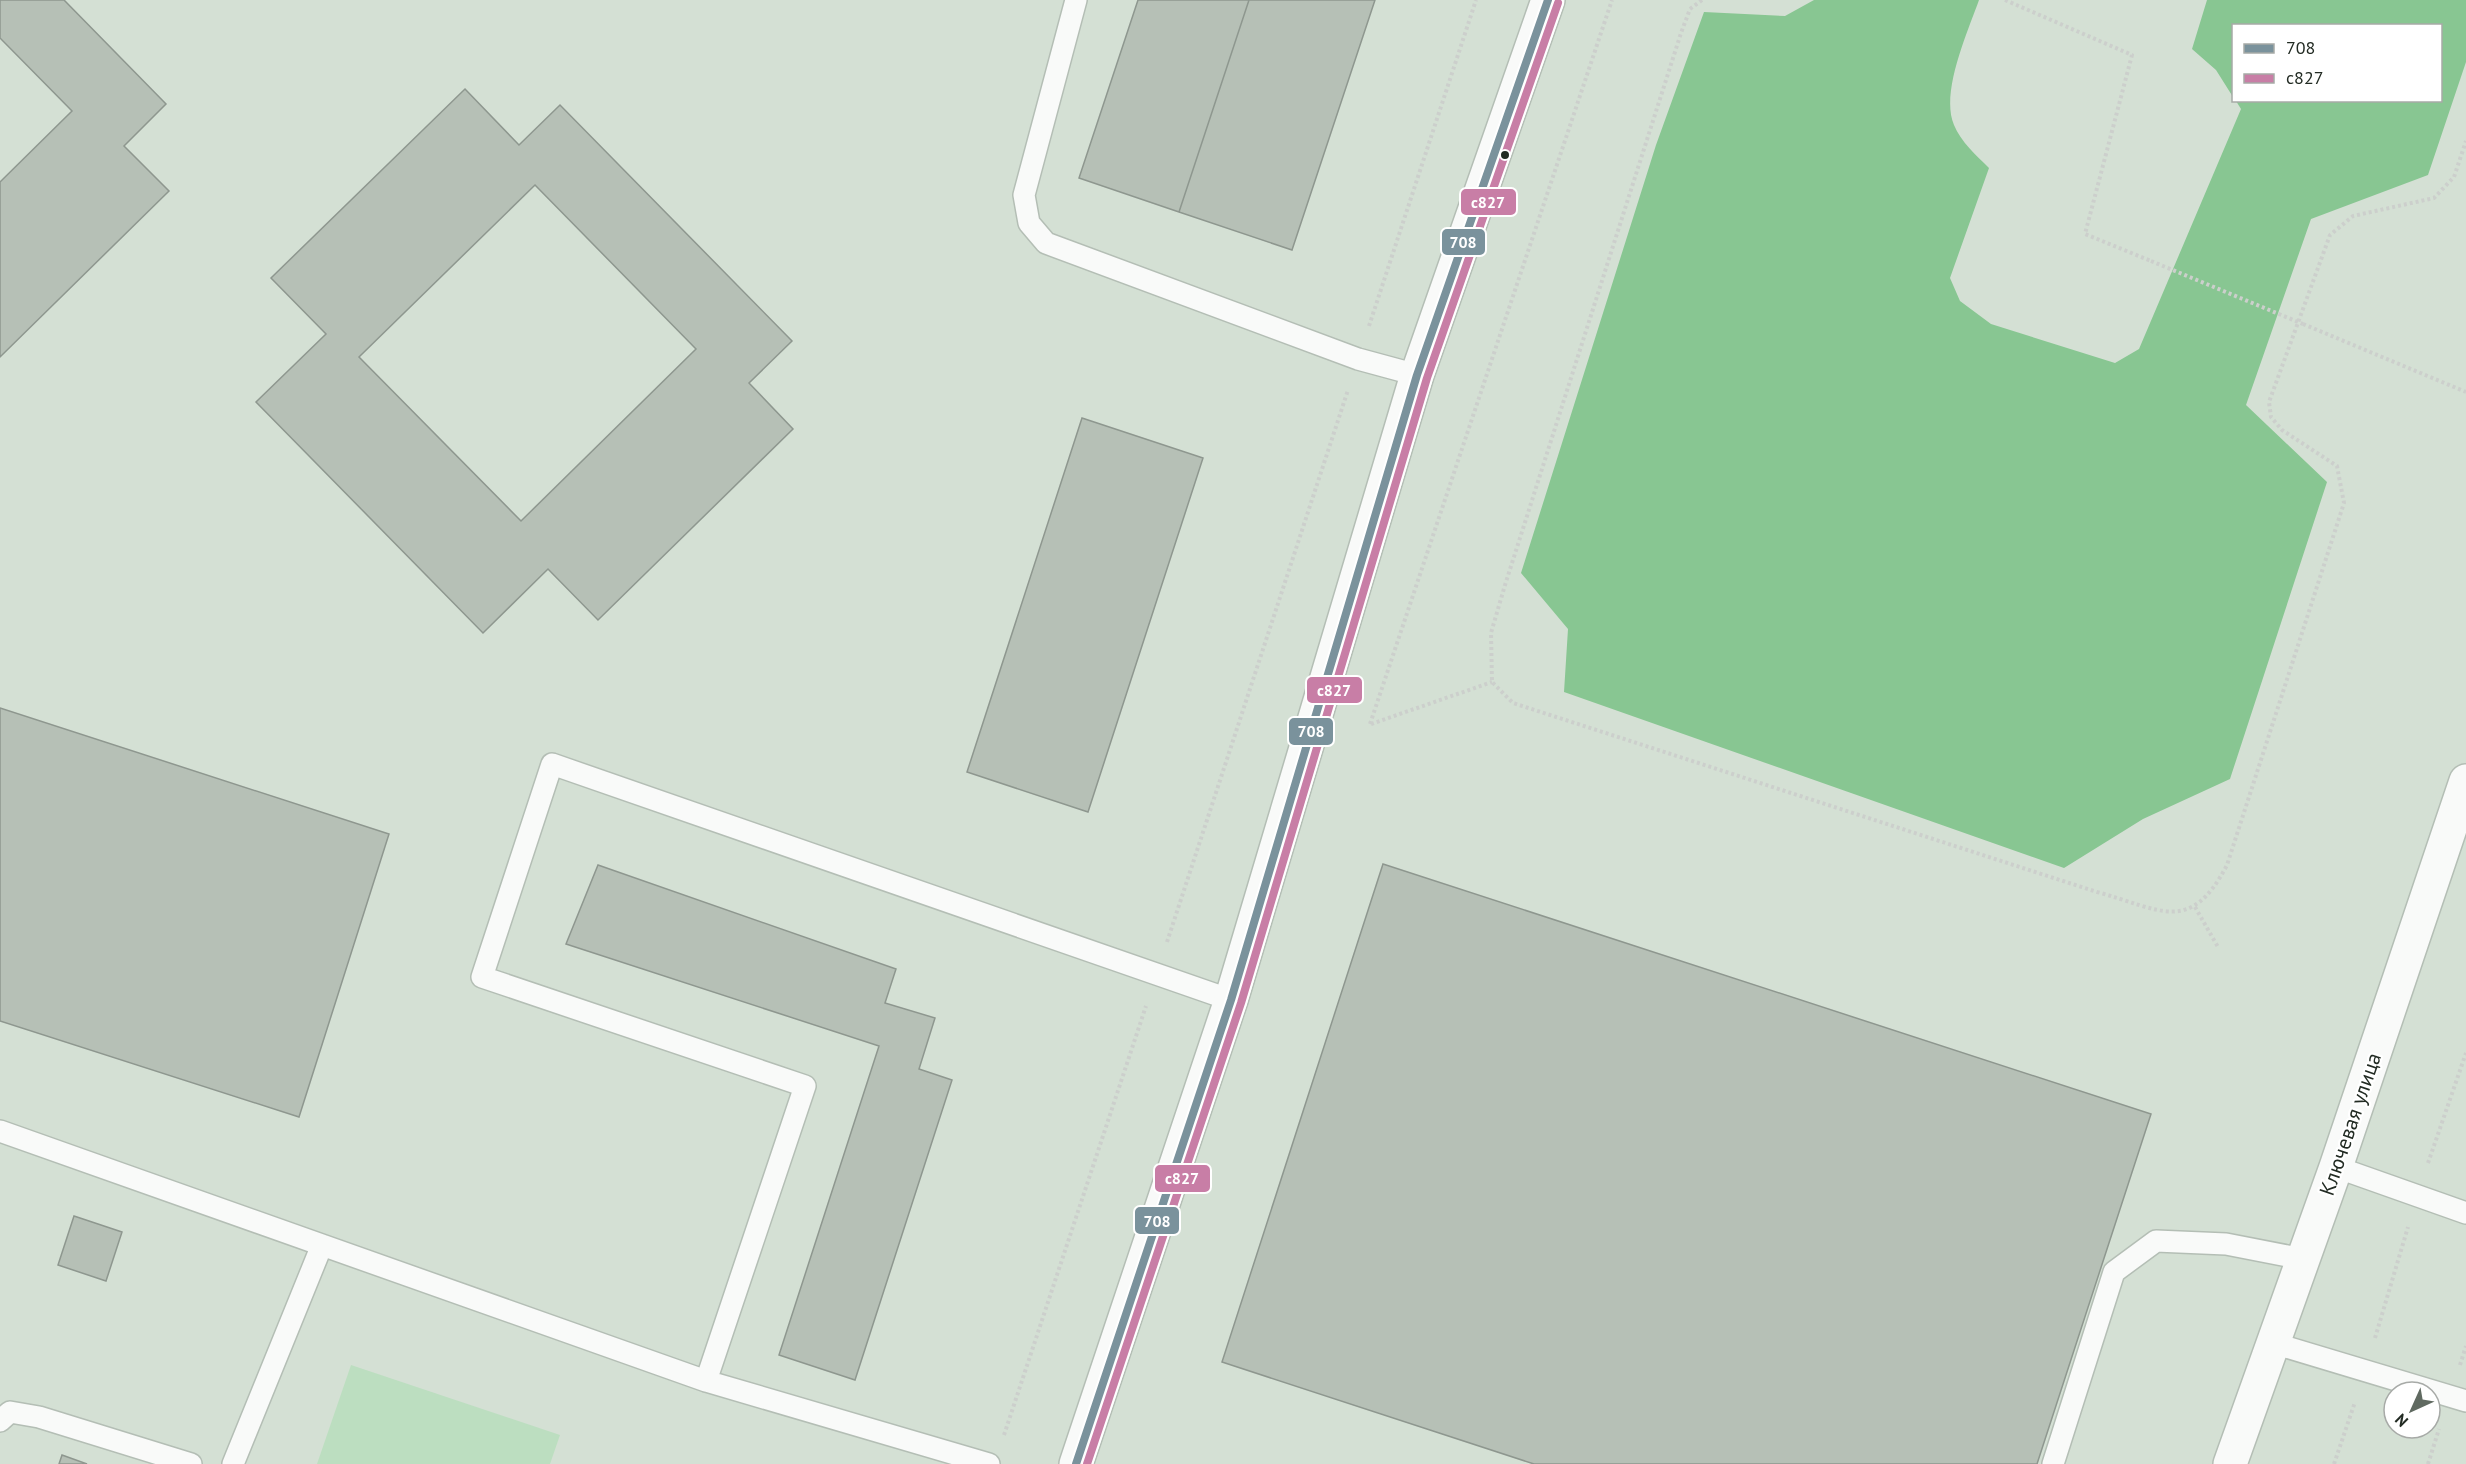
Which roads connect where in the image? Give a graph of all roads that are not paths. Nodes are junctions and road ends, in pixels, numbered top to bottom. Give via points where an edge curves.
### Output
1 (1076, 0) edge
2 (1548, 0) edge
3 (1417, 375) junction
4 (2466, 781) edge
5 (1231, 1000) junction
6 (0, 1131) edge
7 (2336, 1167) junction
8 (2466, 1212) edge
9 (322, 1245) junction
10 (2303, 1259) junction
11 (2273, 1343) junction
12 (706, 1381) junction
13 (2466, 1401) edge
14 (0, 1421) edge
15 (191, 1464) edge
16 (233, 1464) edge
17 (989, 1464) edge
18 (1076, 1464) edge
19 (2052, 1464) edge
20 (2230, 1464) edge

1 - 3 lane via 1024,195 1029,223 1046,243 1358,359
2 - 3 street
3 - 5 street
4 - 7 street, Ключевая улица
5 - 12 lane via 552,764 482,976 805,1086
5 - 18 street
6 - 9 lane
7 - 8 lane
7 - 10 street, Ключевая улица
9 - 12 lane
9 - 16 lane
10 - 11 street, Ключевая улица
10 - 19 lane via 2226,1244 2156,1241 2114,1272
11 - 13 lane
11 - 20 street, Ключевая улица
12 - 17 lane
14 - 15 lane via 10,1412 39,1417

